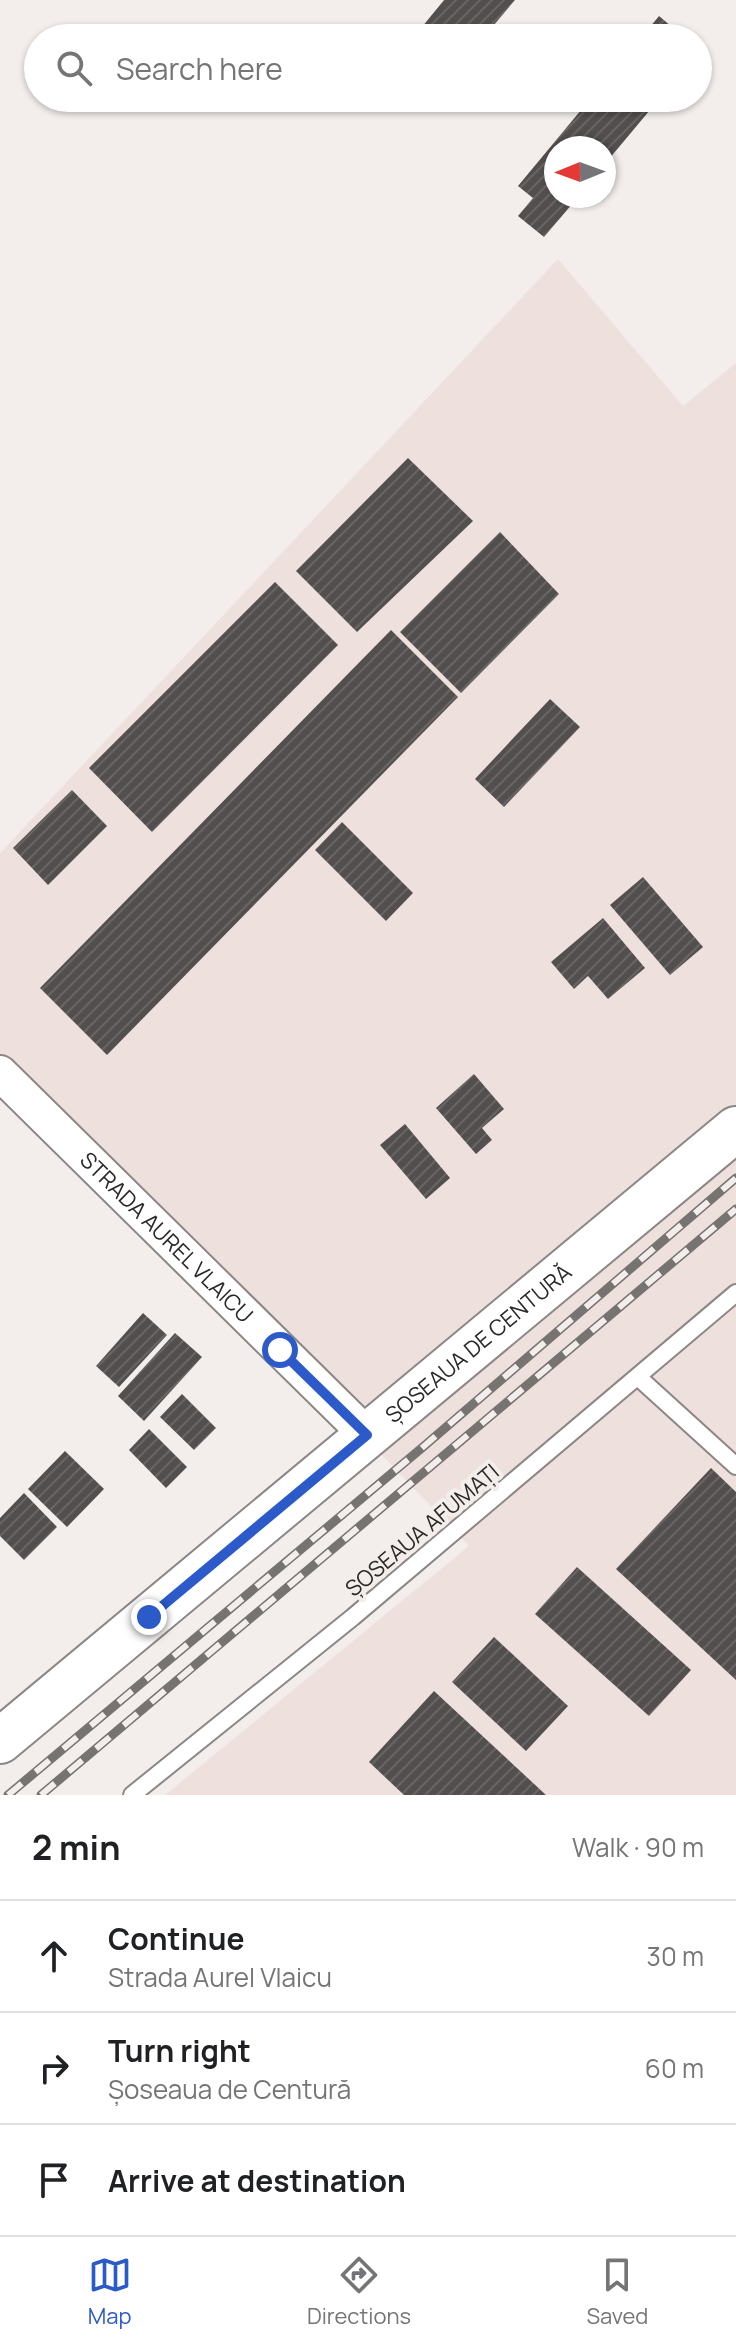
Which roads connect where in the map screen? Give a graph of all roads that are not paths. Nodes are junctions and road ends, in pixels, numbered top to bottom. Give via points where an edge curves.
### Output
1 (0, 1073) edge
2 (736, 1129) edge
3 (736, 1293) edge
4 (638, 1377) junction
5 (367, 1435) junction
6 (736, 1466) edge
7 (0, 1741) edge
8 (132, 1795) edge

1 - 5 street, STRADA AUREL VLAICU
2 - 5 main road, ȘOSEAUA DE CENTURĂ
3 - 4 lane, ȘOSEAUA AFUMAȚI
4 - 6 lane
4 - 8 lane, ȘOSEAUA AFUMAȚI
5 - 7 main road, ȘOSEAUA DE CENTURĂ

